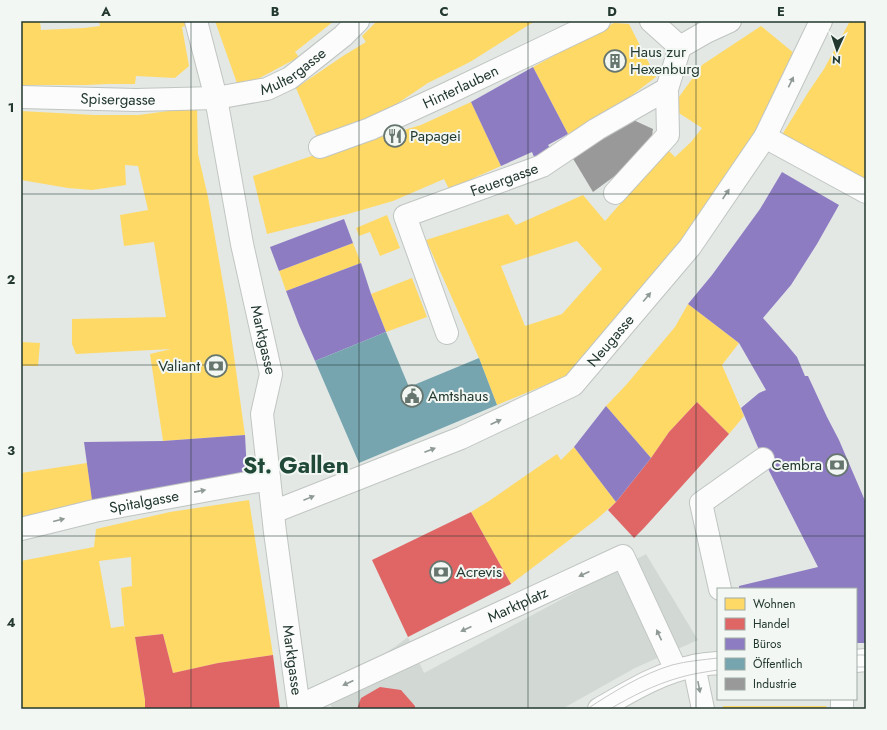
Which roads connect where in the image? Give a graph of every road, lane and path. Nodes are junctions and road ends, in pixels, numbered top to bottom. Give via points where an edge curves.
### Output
1 (196, 21) edge
2 (358, 21) edge
3 (599, 21) edge
4 (652, 21) edge
5 (730, 21) edge
6 (821, 21) edge
7 (680, 47) junction
8 (667, 89) junction
9 (21, 97) edge
10 (216, 98) junction
11 (765, 137) junction
12 (320, 147) dead end
13 (615, 192) dead end
14 (866, 192) edge
15 (447, 333) dead end
16 (763, 459) dead end
17 (269, 479) junction
18 (273, 512) junction
19 (21, 529) edge
20 (720, 588) edge
21 (717, 663) edge
22 (685, 668) junction
23 (299, 707) edge
24 (599, 709) edge
25 (703, 709) edge

1 - 10 street, Marktgasse
2 - 10 street, Multergasse via 290,78 267,89
3 - 12 street, Hinterlauben via 370,129
4 - 7 street
5 - 7 street
11 -> 6 street, Neugasse
7 - 8 street
8 - 13 street via 668,136
8 - 15 street, Feuergasse via 597,129 542,166 404,216
9 - 10 street, Spisergasse via 136,100
10 - 17 street, Marktgasse via 242,244 271,374 262,414
11 - 14 street
18 -> 11 street, Neugasse via 461,438 573,385 690,247
16 - 20 street via 701,502
17 - 18 street, Marktgasse
19 -> 17 street, Spitalgasse via 94,511
18 - 23 street, Marktgasse
21 - 22 street
22 -> 23 street, Marktplatz via 623,556
22 - 24 street via 648,681
22 -> 25 street

